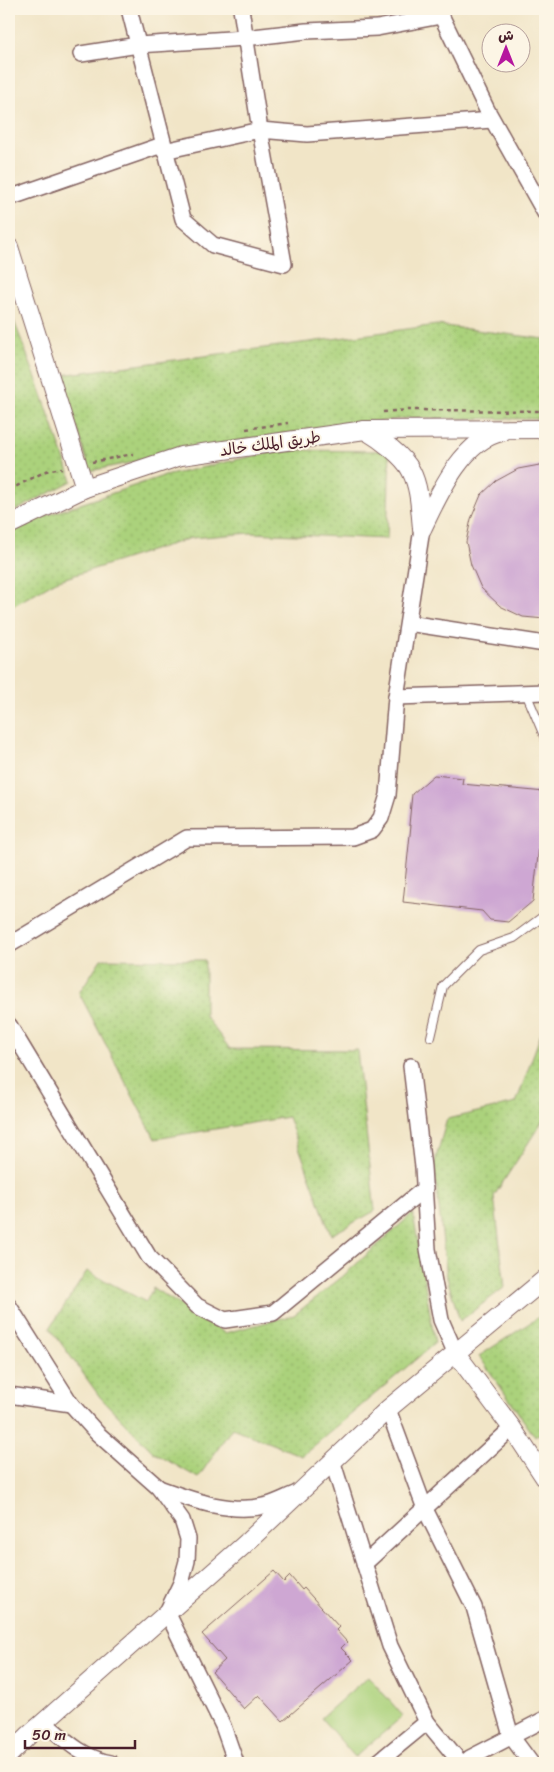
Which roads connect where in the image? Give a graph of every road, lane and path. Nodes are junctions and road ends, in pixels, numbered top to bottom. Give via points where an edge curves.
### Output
1 (129, 9) edge
2 (241, 9) edge
3 (440, 13) edge
4 (245, 38) junction
5 (138, 45) junction
6 (81, 54) dead end
7 (492, 120) junction
8 (260, 130) junction
9 (163, 148) junction
10 (9, 198) edge
11 (545, 214) edge
12 (9, 247) edge
13 (544, 429) edge
14 (366, 430) junction
15 (46, 471) dead end
16 (85, 488) junction
17 (9, 490) edge
18 (9, 525) edge
19 (422, 529) junction
20 (408, 623) junction
21 (545, 644) edge
22 (526, 692) junction
23 (545, 692) edge
24 (396, 697) junction
25 (545, 738) edge
26 (545, 915) edge
27 (9, 945) edge
28 (9, 1025) edge
29 (431, 1037) dead end
30 (411, 1066) dead end
31 (425, 1188) junction
32 (545, 1279) edge
33 (9, 1306) edge
34 (455, 1352) junction
35 (9, 1395) edge
36 (71, 1404) junction
37 (388, 1409) junction
38 (512, 1428) junction
39 (332, 1463) junction
40 (545, 1478) edge
41 (159, 1488) junction
42 (298, 1492) junction
43 (425, 1509) junction
44 (364, 1564) junction
45 (167, 1612) junction
46 (545, 1719) edge
47 (44, 1722) junction
48 (426, 1722) junction
49 (511, 1736) junction
50 (9, 1755) edge
51 (110, 1763) edge
52 (236, 1763) edge
53 (378, 1763) edge
54 (463, 1763) edge
55 (531, 1763) edge

1 - 5 street
2 - 4 street
3 - 4 street via 377,28
3 - 7 street
4 - 5 street
4 - 8 street
5 - 6 street
5 - 9 street
7 - 8 street via 307,134
7 - 11 street
8 - 9 street
8 - 9 street via 284,264 213,246 183,219
9 - 10 street
12 - 16 street
13 - 14 street, طريق الملك خالد
13 - 19 street via 499,432 478,443 463,458 440,492
14 - 16 street, طريق الملك خالد via 181,456
14 - 19 street via 387,444 411,471 419,499
15 - 17 path
16 - 18 street, طريق الملك خالد
19 - 20 street
20 - 21 street
20 - 24 street
22 - 23 street
22 - 24 street
22 - 25 lane
24 - 27 street via 388,795 381,818 372,830 353,837 187,838
26 - 29 lane via 514,938 479,950 443,986
28 - 31 street via 149,1257 197,1306 225,1320 273,1313
30 - 31 street
31 - 34 street via 428,1249 441,1320
32 - 34 street
33 - 36 street
34 - 37 street
34 - 38 street
35 - 36 street
36 - 41 street via 97,1433
37 - 39 street
37 - 43 street
38 - 40 street
38 - 43 street
39 - 42 street
39 - 44 street
41 - 42 street via 198,1502 244,1509 268,1505
41 - 45 street via 182,1520 188,1539 187,1562 181,1583
42 - 45 street via 244,1545
43 - 44 street
43 - 49 street via 474,1608
44 - 48 street via 390,1646
45 - 47 street
45 - 52 street via 223,1726
46 - 49 street
47 - 50 street
47 - 51 street via 76,1750
48 - 53 street
48 - 54 street
49 - 54 street
49 - 55 street

